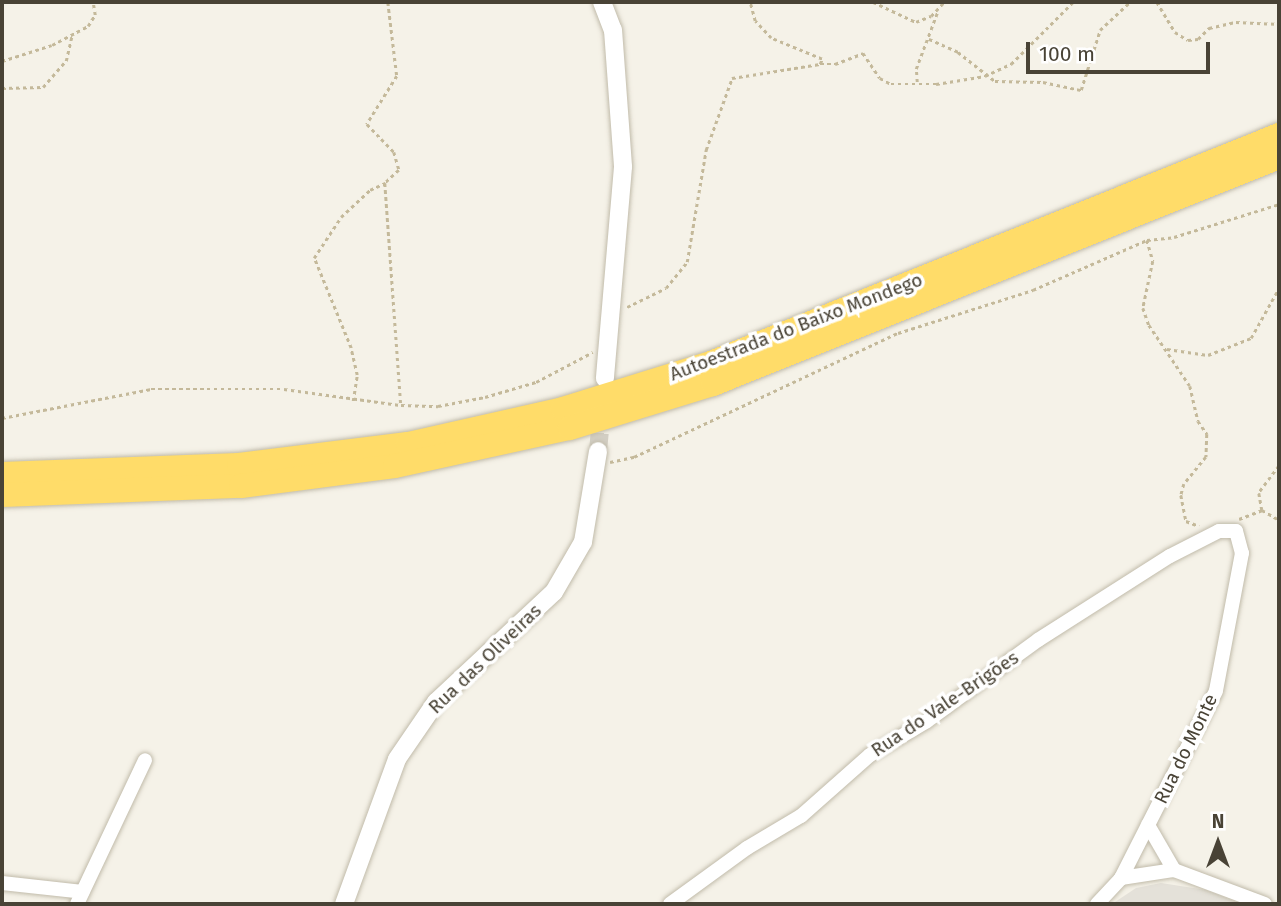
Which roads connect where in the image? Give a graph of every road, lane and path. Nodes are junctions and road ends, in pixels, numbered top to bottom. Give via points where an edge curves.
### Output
1 (93, 2) edge
2 (388, 2) edge
3 (601, 2) edge
4 (750, 2) edge
5 (873, 2) edge
6 (944, 2) edge
7 (1073, 2) edge
8 (1130, 2) edge
9 (1157, 2) edge
10 (938, 10) junction
11 (1279, 24) edge
12 (72, 36) junction
13 (929, 39) junction
14 (2, 54) edge
15 (11, 58) junction
16 (2, 61) edge
17 (820, 64) junction
18 (985, 76) junction
19 (918, 83) junction
20 (2, 88) edge
21 (1279, 135) edge
22 (1279, 157) edge
23 (385, 183) junction
24 (1279, 204) edge
25 (1147, 240) junction
26 (1279, 288) edge
27 (610, 315) junction
28 (1164, 348) junction
29 (607, 350) junction
30 (605, 378) dead end
31 (353, 401) junction
32 (401, 405) junction
33 (2, 418) edge
34 (598, 457) joint
35 (1279, 466) edge
36 (2, 474) edge
37 (2, 495) edge
38 (1262, 510) junction
39 (1279, 520) edge
40 (1236, 525) junction
41 (1206, 526) dead end
42 (145, 760) dead end
43 (1148, 825) junction
44 (1174, 870) junction
45 (1121, 878) junction
46 (2, 883) edge
47 (80, 898) edge
48 (344, 904) edge
49 (670, 904) edge
50 (1097, 904) edge
51 (1265, 904) edge

1 - 12 path via 95,15
2 - 23 path via 397,76 367,124 394,152 398,175
3 - 27 street via 613,30 622,132
4 - 17 path via 755,21 771,38 792,51 822,59
5 - 10 path via 916,22
6 - 10 path
7 - 18 path via 1011,64
8 - 18 path via 1101,30 1082,90
9 - 11 path via 1175,32 1188,40 1198,39 1209,28 1236,22
10 - 13 path
12 - 15 path
12 - 20 path via 66,61 43,87
13 - 18 path via 958,52
13 - 19 path via 916,69
14 - 15 path
15 - 16 path
17 - 19 path via 835,64 863,53 880,78 891,84
17 - 27 path via 732,78 706,150 687,262 666,288
18 - 19 path
21 - 36 highway, Autoestrada do Baixo Mondego via 710,363 563,409 408,444 239,465
22 - 37 highway, Autoestrada do Baixo Mondego via 713,384 570,428 395,466 241,486
23 - 31 path via 370,190 341,217 314,258 351,348 356,375
23 - 32 path
24 - 25 path via 1174,237
25 - 28 path via 1153,261 1143,308
25 - 34 path via 1033,290 898,333 634,457
26 - 28 path via 1251,338 1208,355 1192,356
27 - 29 street
28 - 41 path via 1190,386 1198,421 1207,434 1206,457 1184,484 1181,495 1186,521
29 - 30 street
29 - 32 path via 588,353 536,382 485,397 458,404
31 - 32 path
31 - 33 path via 284,389 151,389
34 - 48 street, Rua das Oliveiras via 583,542 554,592 436,702 397,759
35 - 38 path via 1259,493
38 - 39 path
38 - 40 path
40 - 43 street, Rua do Monte via 1242,553 1216,691
40 - 49 street, Rua do Vale-Brigões via 1170,556 1038,640 870,755 801,816 747,848
42 - 47 street
43 - 44 street
43 - 45 street, Rua do Monte
44 - 45 street
44 - 51 street
45 - 50 street, Rua do Monte
46 - 47 street

